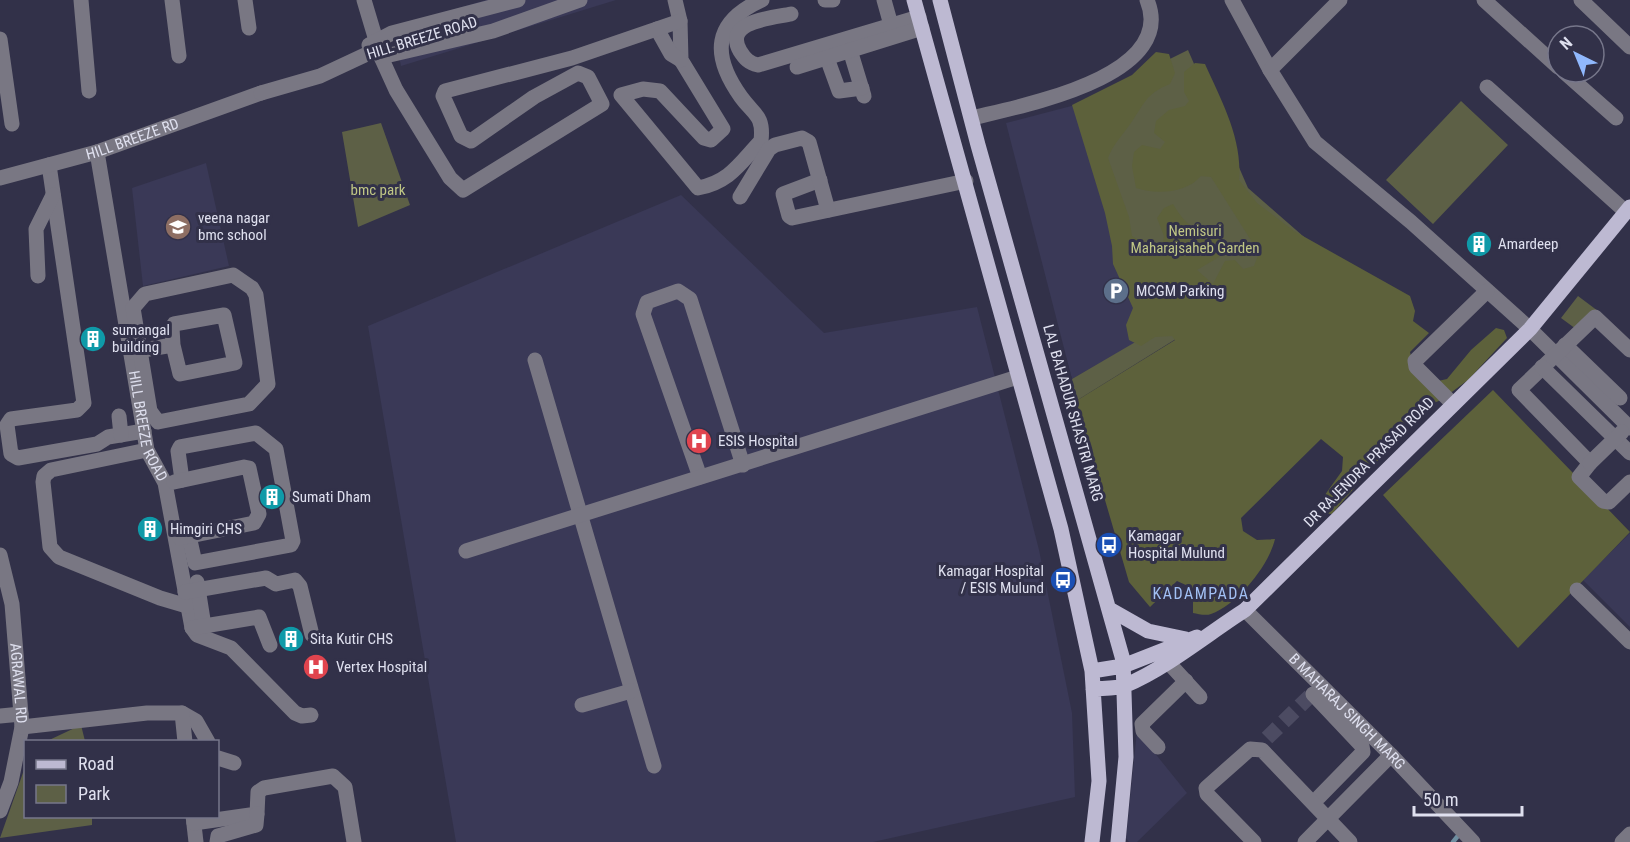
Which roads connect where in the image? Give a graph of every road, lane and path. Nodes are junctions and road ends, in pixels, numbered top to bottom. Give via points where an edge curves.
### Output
1 (81, 0) edge
2 (172, 0) edge
3 (245, 0) edge
4 (364, 0) edge
5 (518, 0) edge
6 (552, 0) edge
7 (580, 0) edge
8 (675, 0) edge
9 (762, 0) edge
10 (825, 0) edge
11 (833, 0) edge
12 (884, 0) edge
13 (914, 0) edge
14 (940, 0) edge
15 (1147, 0) edge
16 (1232, 0) edge
17 (1340, 0) edge
18 (1484, 0) edge
19 (1581, 0) edge
20 (790, 14) dead end
21 (680, 21) junction
22 (920, 22) junction
23 (891, 25) junction
24 (249, 28) dead end
25 (657, 29) junction
26 (0, 39) edge
27 (1630, 47) edge
28 (380, 48) junction
29 (850, 51) junction
30 (179, 56) dead end
31 (1546, 56) edge
32 (572, 58) junction
33 (827, 58) junction
34 (681, 60) junction
35 (797, 67) dead end
36 (1270, 70) junction
37 (308, 72) dead end
38 (578, 73) junction
39 (1578, 84) edge
40 (1487, 87) dead end
41 (88, 91) dead end
42 (261, 93) joint
43 (699, 93) junction
44 (621, 95) junction
45 (602, 104) junction
46 (676, 108) junction
47 (972, 117) junction
48 (1616, 118) dead end
49 (12, 123) dead end
50 (97, 152) junction
51 (49, 165) junction
52 (0, 178) edge
53 (820, 180) junction
54 (966, 181) junction
55 (53, 195) junction
56 (740, 197) dead end
57 (828, 210) junction
58 (1628, 210) edge
59 (38, 276) dead end
60 (1487, 291) junction
61 (1530, 329) junction
62 (173, 345) junction
63 (1561, 350) junction
64 (1630, 350) edge
65 (135, 351) junction
66 (535, 360) dead end
67 (1542, 367) junction
68 (1018, 377) junction
69 (1620, 398) edge
70 (1453, 404) junction
71 (119, 416) dead end
72 (1629, 426) edge
73 (144, 431) junction
74 (121, 435) junction
75 (1615, 439) junction
76 (147, 450) junction
77 (1630, 453) edge
78 (1590, 463) junction
79 (742, 465) junction
80 (700, 477) junction
81 (182, 480) junction
82 (1630, 482) edge
83 (165, 483) junction
84 (579, 516) junction
85 (182, 537) junction
86 (466, 551) dead end
87 (0, 555) edge
88 (1577, 590) dead end
89 (192, 592) junction
90 (1111, 610) junction
91 (1245, 610) junction
92 (198, 627) junction
93 (1206, 634) junction
94 (312, 635) dead end
95 (1187, 639) junction
96 (1630, 642) edge
97 (270, 645) dead end
98 (1167, 661) junction
99 (1124, 666) junction
100 (1092, 671) junction
101 (1186, 681) junction
102 (1125, 686) junction
103 (1093, 689) junction
104 (632, 690) junction
105 (1315, 692) junction
106 (1200, 697) dead end
107 (582, 705) dead end
108 (182, 713) junction
109 (311, 715) dead end
110 (0, 716) edge
111 (22, 720) junction
112 (1267, 738) dead end
113 (185, 740) edge
114 (207, 740) edge
115 (1158, 747) dead end
116 (1391, 754) junction
117 (219, 758) edge
118 (234, 763) dead end
119 (654, 765) dead end
120 (1319, 797) junction
121 (0, 811) edge
122 (257, 814) junction
123 (1331, 815) junction
124 (215, 818) edge
125 (219, 818) edge
126 (194, 820) edge
127 (1630, 834) edge
128 (1344, 840) edge
129 (196, 842) edge
130 (217, 842) edge
131 (354, 842) edge
132 (1092, 842) edge
133 (1118, 842) edge
134 (1254, 842) edge
135 (1305, 842) edge
136 (1473, 842) edge
137 (1622, 842) edge

1 - 41 street
2 - 30 street
3 - 24 street
4 - 28 street
5 - 28 street via 392,33
6 - 28 street, HILL BREEZE ROAD
7 - 28 street via 493,30
8 - 21 street
9 - 44 street via 735,14 723,31 721,45 734,87 759,115 761,141 716,185 698,188
10 - 11 street
12 - 23 street
13 - 22 main road
14 - 47 main road, LAL BAHADUR SHASTRI MARG
15 - 47 street via 1151,10 1147,36 1142,49 1130,60 1071,92
16 - 36 street
17 - 36 street
18 - 31 street
19 - 27 street
20 - 23 street via 742,27 736,35 744,57 758,65
21 - 25 street
21 - 34 street
22 - 23 street
22 - 29 street
22 - 54 main road
25 - 32 street
25 - 34 street via 670,54
26 - 49 street
28 - 37 street
28 - 42 street, HILL BREEZE ROAD, bridge via 320,76
28 - 45 street via 396,90 450,178 463,190
29 - 33 street
29 - 33 street via 863,93 839,91
32 - 38 street
32 - 38 street via 452,88 443,96 461,136 471,141 534,97
33 - 35 street
34 - 43 street
36 - 60 street via 1316,142
38 - 45 street via 588,77
39 - 48 street
40 - 58 street
42 - 50 street, HILL BREEZE RD
43 - 46 street
43 - 46 street via 723,129 711,140 704,138
44 - 45 street
44 - 46 street via 643,89 660,91
47 - 90 main road, LAL BAHADUR SHASTRI MARG
50 - 51 street, HILL BREEZE RD
50 - 65 street, HILL BREEZE ROAD
51 - 52 street, HILL BREEZE RD
51 - 55 street
53 - 56 street via 809,142 802,138 770,149
53 - 57 street
53 - 57 street via 783,194 788,214 792,218
54 - 57 street
54 - 68 main road
55 - 59 street via 36,229
55 - 74 street via 84,403 77,410 11,419 7,425 11,454 18,458 97,444
58 - 61 main road, DR RAJENDRA PRASAD ROAD
60 - 61 street
60 - 70 street via 1415,361 1416,367
61 - 63 street
61 - 70 main road, DR RAJENDRA PRASAD ROAD
62 - 62 street via 174,324 224,315 236,363 180,374
62 - 65 street
63 - 64 street via 1595,317
63 - 67 street
63 - 69 street
65 - 65 street via 133,308 145,294 233,275 256,295 268,384 249,404 158,422 150,411
65 - 73 street, HILL BREEZE ROAD
66 - 84 street
67 - 75 street
67 - 78 street via 1519,392
68 - 79 street
68 - 100 main road via 1061,529
69 - 72 street
70 - 91 main road, DR RAJENDRA PRASAD ROAD
71 - 74 street
72 - 75 street
73 - 74 street
73 - 76 street, HILL BREEZE ROAD
75 - 77 street
75 - 78 street
76 - 83 street, HILL BREEZE ROAD
76 - 89 street via 51,470 44,476 50,547 59,556 160,598
78 - 82 street via 1579,477 1605,503
79 - 80 street
79 - 80 street via 690,299 678,291 647,302 643,314
80 - 84 street
81 - 83 street
81 - 85 street via 249,468 260,514 254,523
81 - 85 street via 177,451 180,447 256,433 276,449 293,541 291,545 195,563
83 - 85 street, HILL BREEZE ROAD
84 - 86 street
84 - 104 street
85 - 89 street, HILL BREEZE ROAD
87 - 111 street, AGRAWAL RD via 12,604
88 - 96 street
89 - 92 street, HILL BREEZE ROAD
89 - 94 street via 266,578 276,584 296,580
90 - 95 main road via 1148,631
90 - 99 main road, LAL BAHADUR SHASTRI MARG
91 - 93 main road, DR RAJENDRA PRASAD ROAD
91 - 105 street, B MAHARAJ SINGH MARG
92 - 97 street via 260,617
92 - 109 street via 197,635 231,648 295,713
93 - 95 main road
93 - 98 main road, DR RAJENDRA PRASAD ROAD
95 - 99 main road
98 - 101 street
98 - 102 main road, DR RAJENDRA PRASAD ROAD
99 - 100 main road
99 - 102 main road, LAL BAHADUR SHASTRI MARG
100 - 103 main road
101 - 106 street
101 - 115 street via 1142,724 1143,731
102 - 103 main road, DR RAJENDRA PRASAD ROAD
102 - 133 main road, LAL BAHADUR SHASTRI MARG via 1126,757
103 - 132 main road via 1099,781
104 - 107 street
104 - 119 street
105 - 116 street, B MAHARAJ SINGH MARG
105 - 120 street via 1363,752
108 - 111 street
108 - 113 street
108 - 114 street via 196,721
110 - 111 street
111 - 121 street, AGRAWAL RD via 11,782
112 - 120 street via 1270,747
116 - 123 street
116 - 136 street, B MAHARAJ SINGH MARG
117 - 118 street
120 - 123 street
122 - 125 street
122 - 130 street via 256,825 218,836
122 - 131 street via 255,800 264,788 333,776 345,787
123 - 128 street
123 - 134 street via 1262,750 1250,749 1206,788 1207,794
123 - 135 street
124 - 126 street
126 - 129 street
127 - 137 street

